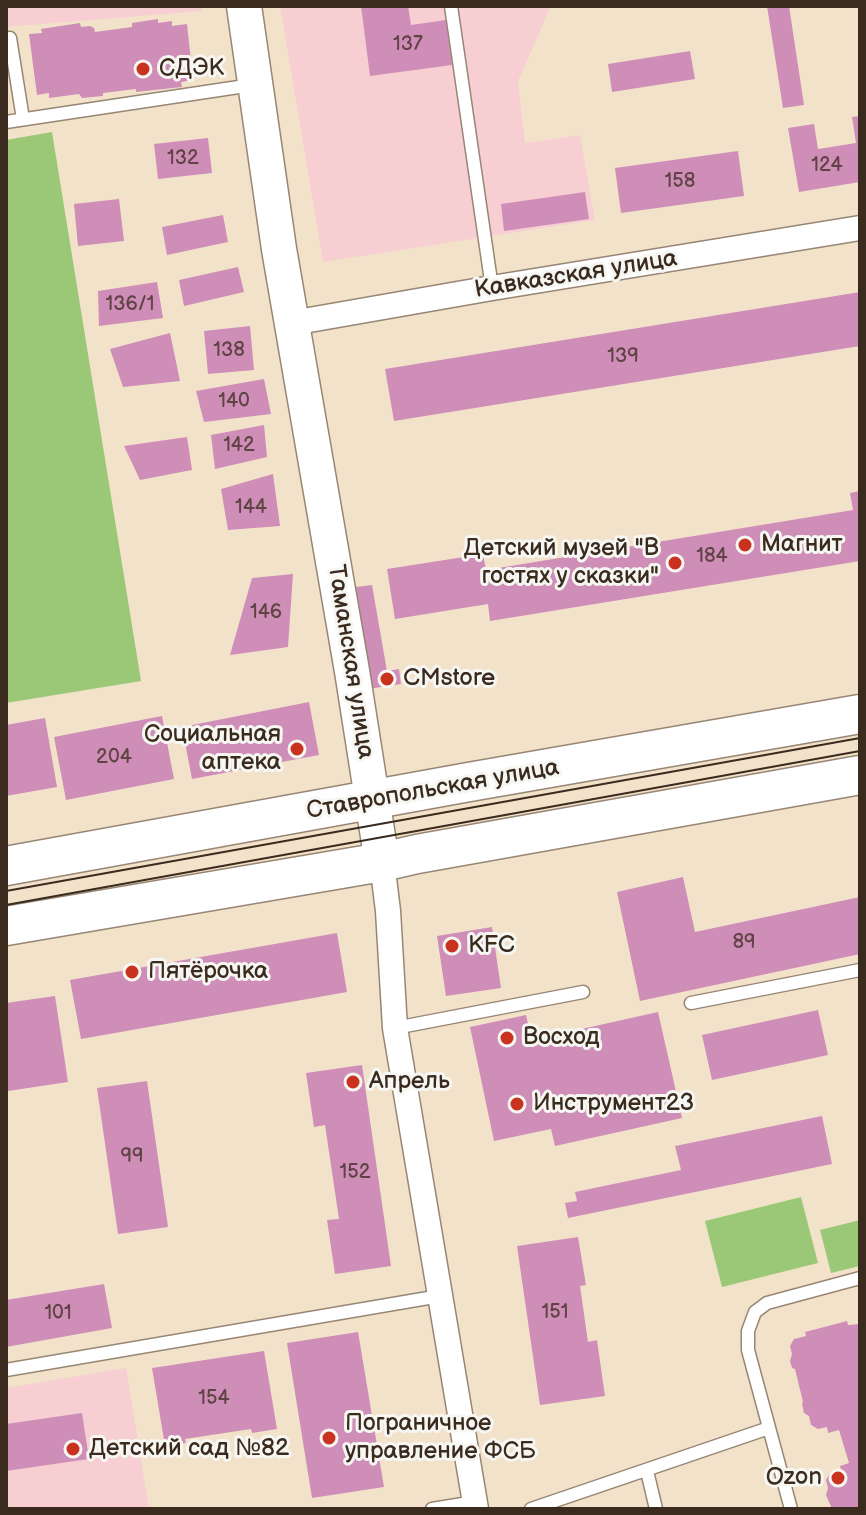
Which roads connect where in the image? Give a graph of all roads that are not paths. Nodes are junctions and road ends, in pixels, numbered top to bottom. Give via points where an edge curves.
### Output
1 (244, 6) edge
2 (451, 6) edge
3 (10, 38) dead end
4 (255, 84) junction
5 (23, 119) junction
6 (6, 122) edge
7 (860, 228) edge
8 (492, 288) junction
9 (292, 323) junction
10 (860, 714) edge
11 (860, 775) edge
12 (373, 801) junction
13 (382, 862) junction
14 (6, 866) edge
15 (6, 926) edge
16 (860, 970) edge
17 (583, 992) dead end
18 (691, 1003) dead end
19 (395, 1028) junction
20 (860, 1278) edge
21 (440, 1296) junction
22 (6, 1370) edge
23 (769, 1428) junction
24 (647, 1471) junction
25 (475, 1506) edge
26 (432, 1509) edge
27 (531, 1509) edge
28 (656, 1509) edge
29 (791, 1509) edge

1 - 4 street, Таманская улица
2 - 8 lane
3 - 5 lane
4 - 5 lane
4 - 9 street, Таманская улица
5 - 6 lane
7 - 8 street, Кавказская улица
8 - 9 street, Кавказская улица
9 - 12 street, Таманская улица
10 - 12 main road, Ставропольская улица
11 - 13 main road
12 - 13 street, Таманская улица
12 - 14 main road, Ставропольская улица
13 - 15 main road
13 - 19 street, Таманская улица
16 - 18 lane
17 - 19 lane
19 - 21 street, Таманская улица
20 - 23 lane via 767,1303 755,1312 748,1350
21 - 22 lane
21 - 25 street, Таманская улица
23 - 24 lane
23 - 29 lane
24 - 27 lane
24 - 28 lane
25 - 26 lane

